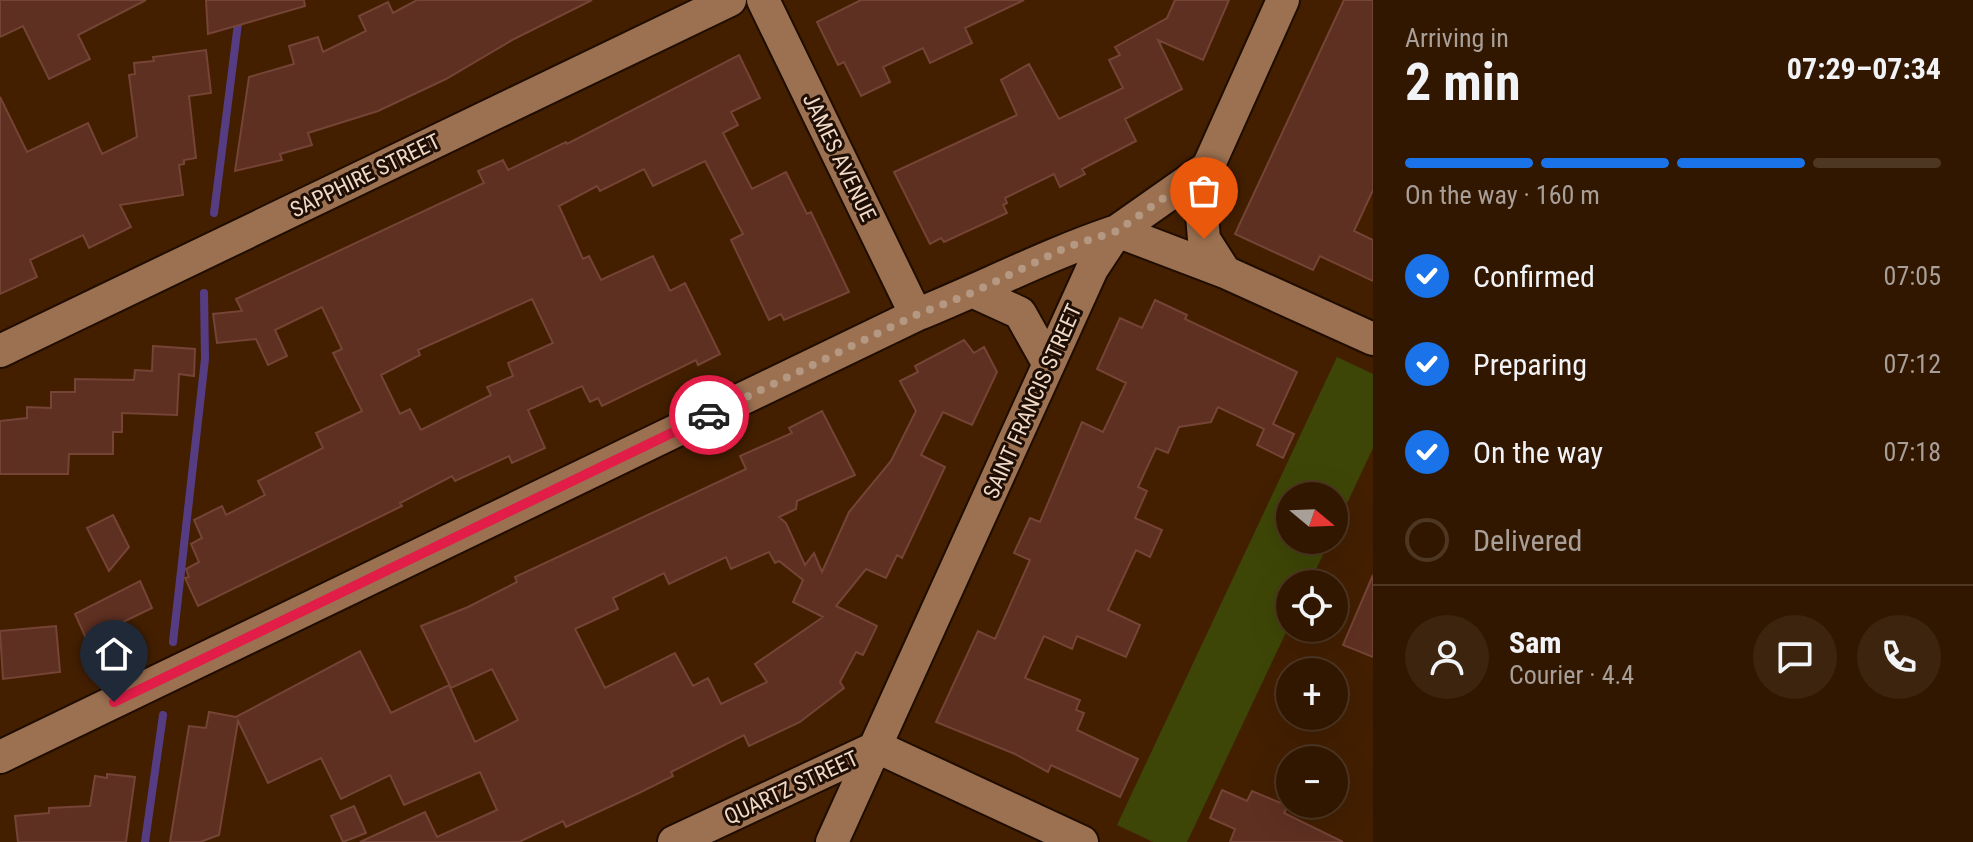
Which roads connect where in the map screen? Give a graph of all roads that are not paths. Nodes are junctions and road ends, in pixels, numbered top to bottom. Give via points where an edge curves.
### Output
1 (730, 0) edge
2 (763, 0) edge
3 (1283, 0) edge
4 (1208, 167) junction
5 (1117, 231) junction
6 (1225, 272) junction
7 (974, 292) junction
8 (916, 315) junction
9 (1373, 339) edge
10 (0, 351) edge
11 (1048, 363) junction
12 (877, 747) junction
13 (0, 757) edge
14 (674, 842) edge
15 (832, 842) edge
16 (1082, 842) edge

1 - 10 street, SAPPHIRE STREET
2 - 8 street, JAMES AVENUE
3 - 4 street
4 - 5 street, SAINT FRANCIS STREET
4 - 6 street via 1201,204 1204,239
5 - 6 street
5 - 7 street via 1067,247
5 - 11 street, SAINT FRANCIS STREET via 1092,269
6 - 9 street
7 - 8 street
7 - 11 street via 1020,313
8 - 13 street
11 - 12 street, SAINT FRANCIS STREET
12 - 14 street, QUARTZ STREET
12 - 15 street, SAINT FRANCIS STREET
12 - 16 street, QUARTZ STREET

